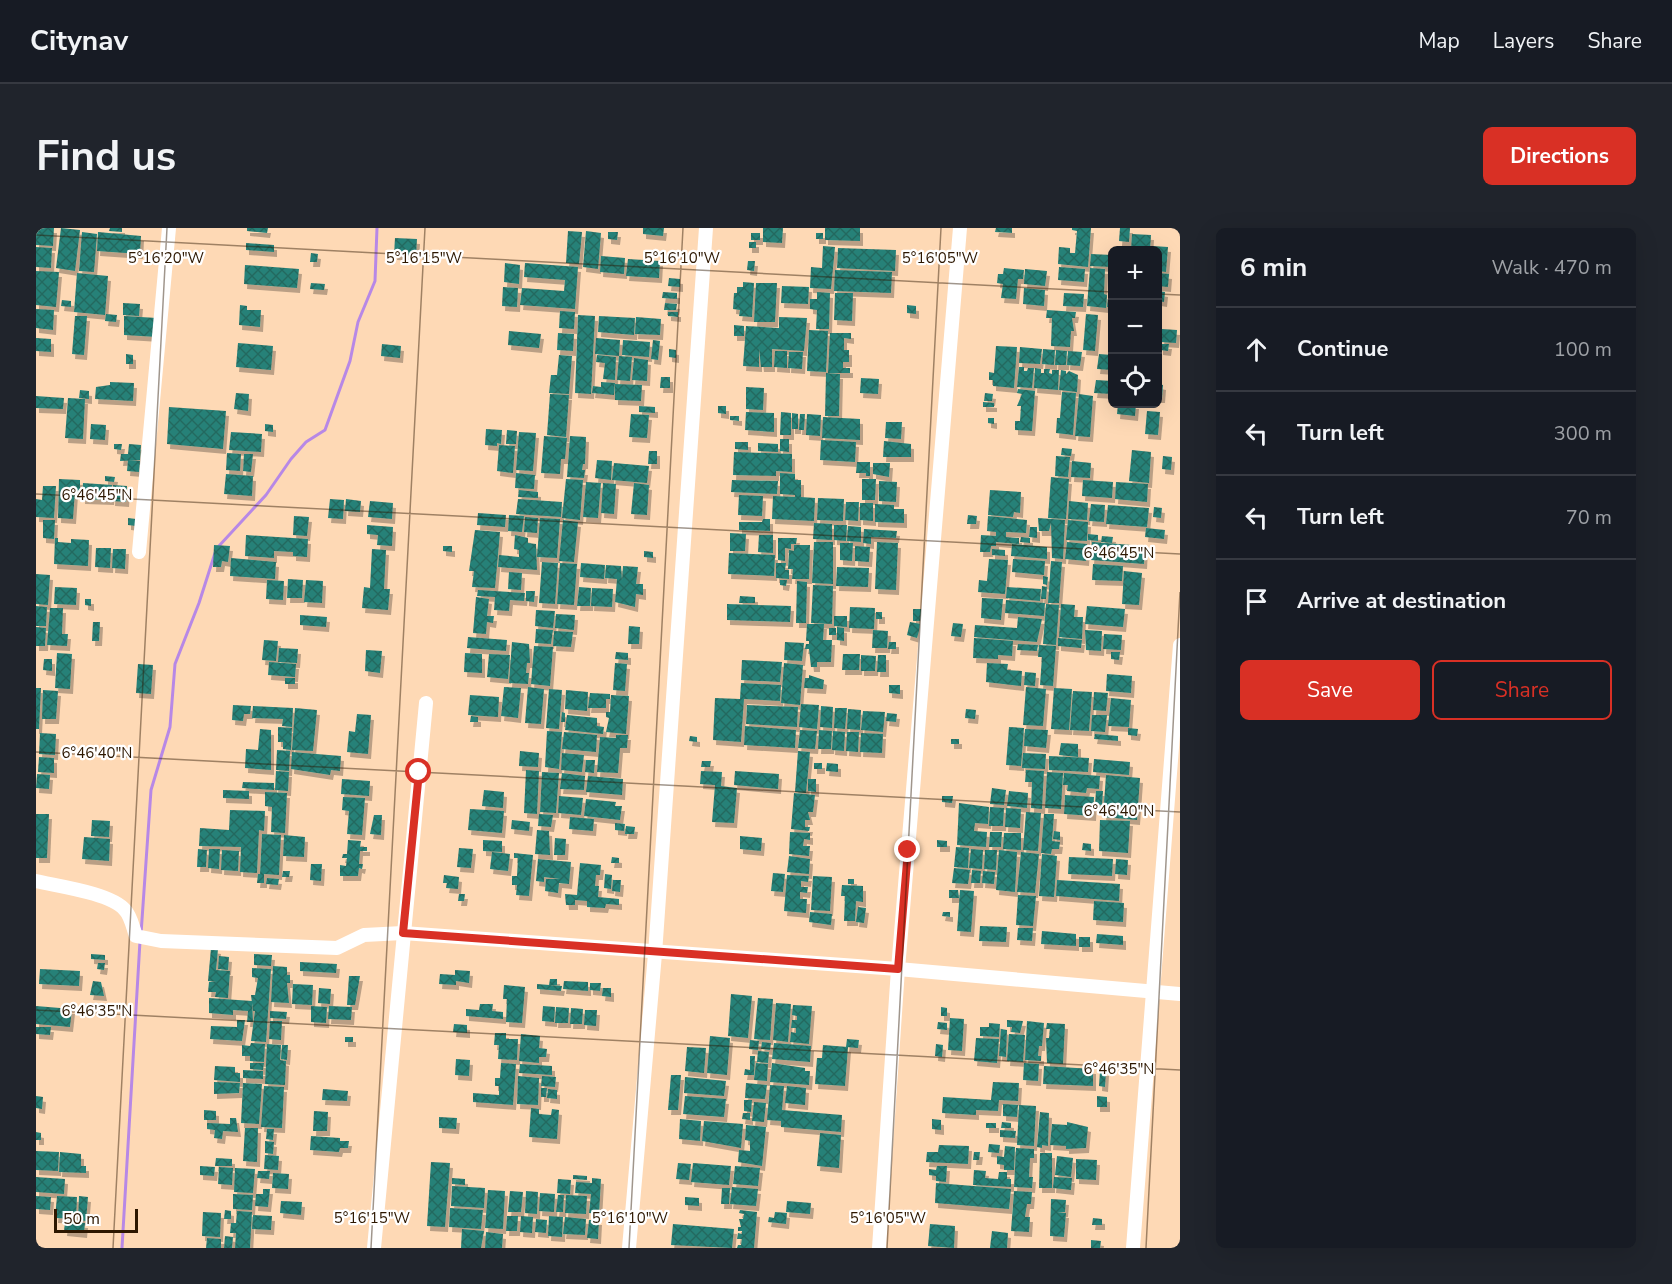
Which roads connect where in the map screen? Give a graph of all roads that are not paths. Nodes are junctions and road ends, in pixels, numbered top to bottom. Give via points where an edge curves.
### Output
1 (169, 228) edge
2 (706, 228) edge
3 (960, 228) edge
4 (139, 552) dead end
5 (1180, 645) edge
6 (426, 703) dead end
7 (36, 881) edge
8 (403, 933) junction
9 (655, 954) junction
10 (898, 969) junction
11 (1152, 992) junction
12 (1180, 994) edge
13 (374, 1248) edge
14 (629, 1248) edge
15 (879, 1248) edge
16 (1133, 1248) edge

1 - 4 street
2 - 9 street
3 - 10 street
5 - 11 street
6 - 8 street
7 - 8 street via 111,901 125,909 136,936 161,942 337,948 364,935
8 - 9 street
8 - 13 street
9 - 10 street
9 - 14 street
10 - 11 street
10 - 15 street
11 - 12 street
11 - 16 street

